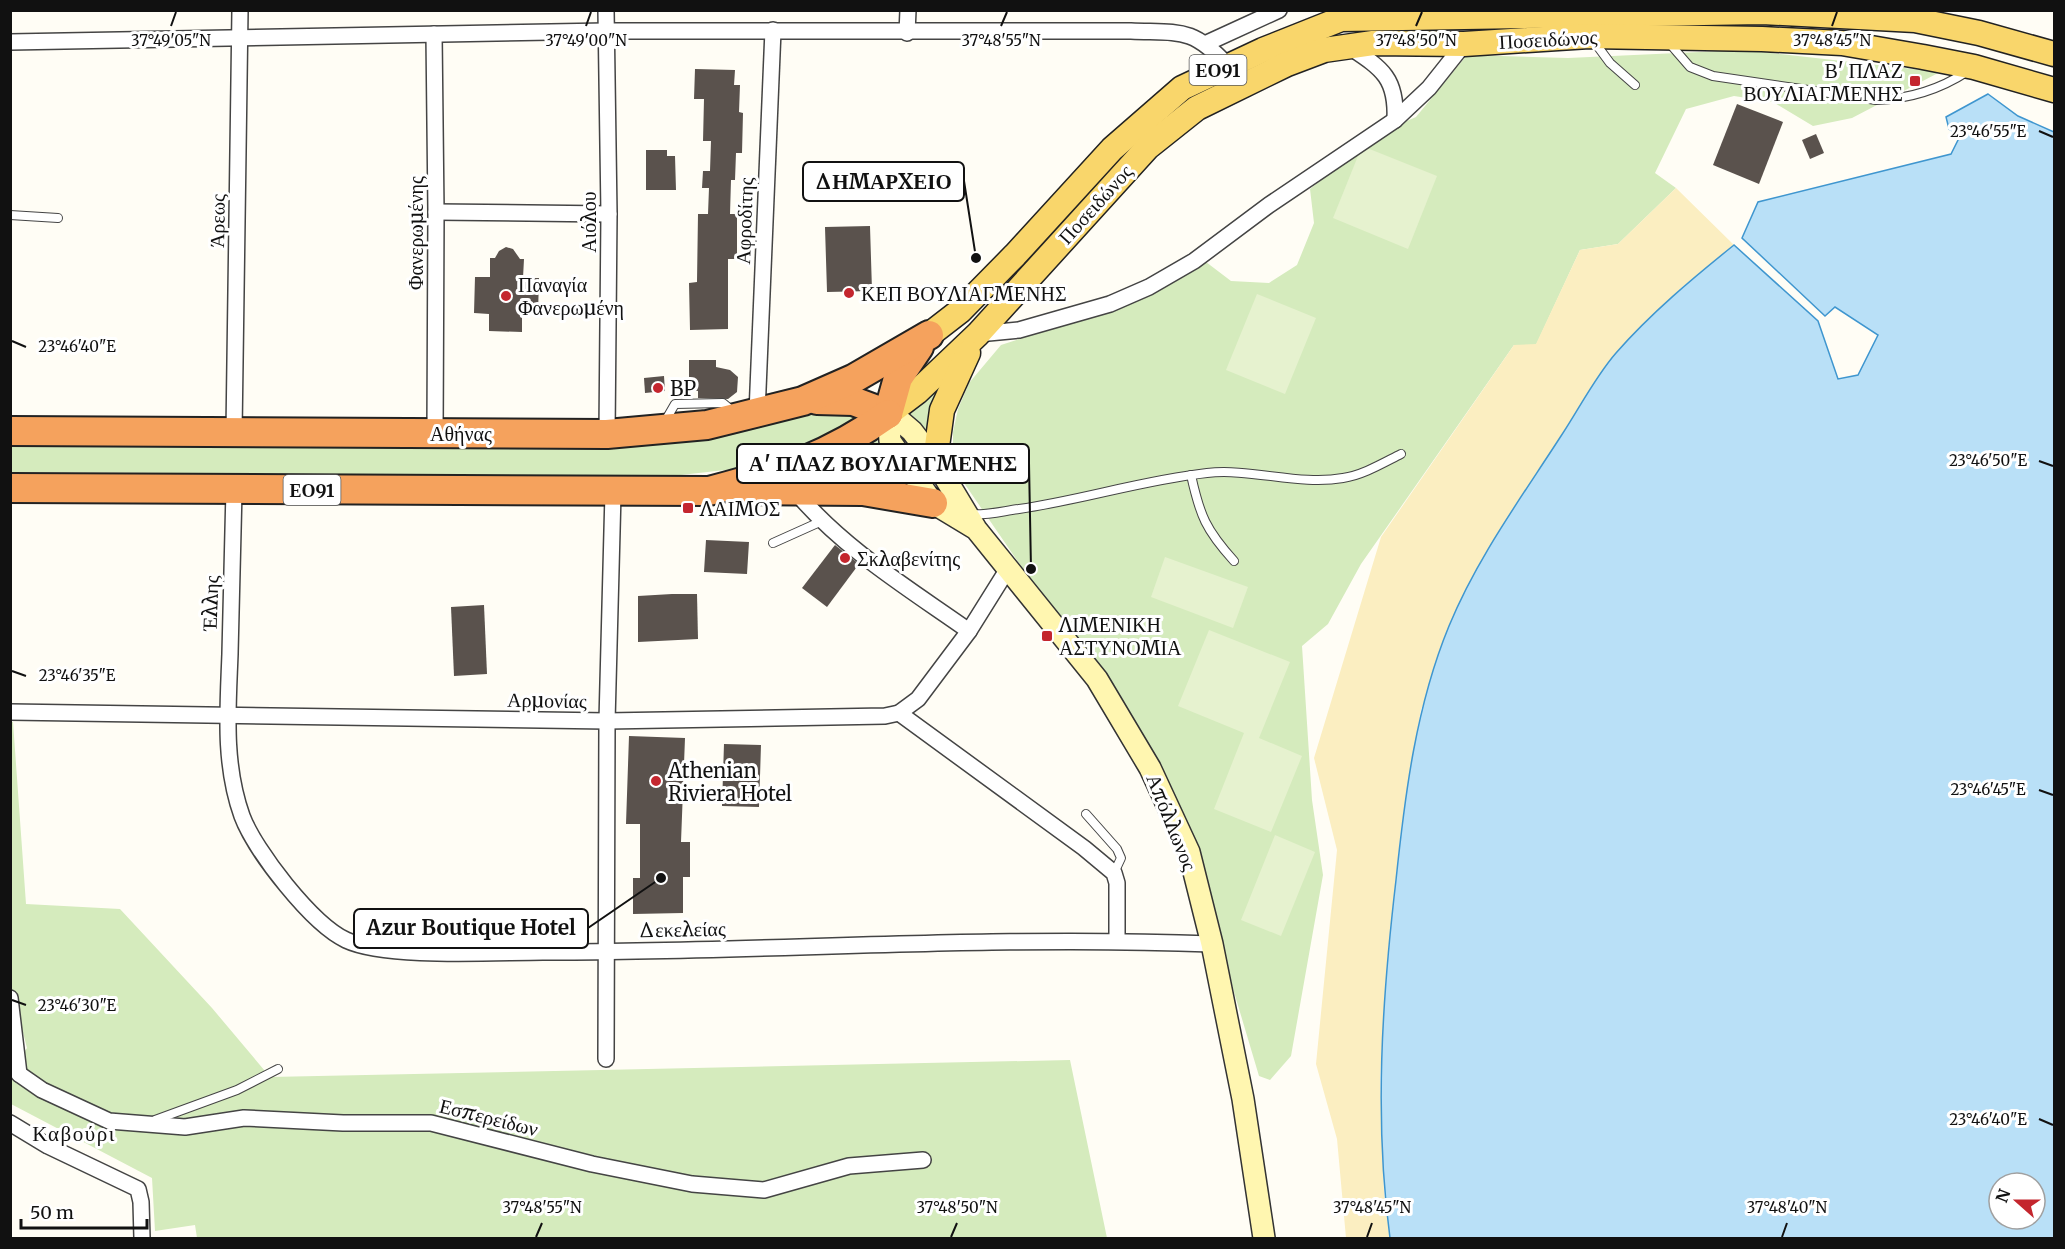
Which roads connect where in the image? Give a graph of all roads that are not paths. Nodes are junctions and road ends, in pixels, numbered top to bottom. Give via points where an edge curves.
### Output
1 (240, 10) edge
2 (606, 10) edge
3 (908, 10) edge
4 (1279, 10) edge
5 (1763, 11) edge
6 (1341, 15) edge
7 (773, 30) junction
8 (606, 31) junction
9 (907, 33) junction
10 (434, 34) junction
11 (1589, 36) junction
12 (1664, 37) junction
13 (240, 38) junction
14 (1762, 39) junction
15 (10, 42) edge
16 (1207, 43) junction
17 (1464, 44) junction
18 (1348, 46) junction
19 (2055, 54) edge
20 (1227, 65) junction
21 (1974, 67) junction
22 (1635, 85) dead end
23 (2055, 90) edge
24 (1395, 120) junction
25 (436, 212) junction
26 (609, 214) junction
27 (10, 215) edge
28 (58, 218) dead end
29 (978, 334) junction
30 (929, 335) junction
31 (897, 356) joint
32 (803, 401) junction
33 (888, 414) junction
34 (748, 415) junction
35 (10, 431) edge
36 (234, 432) junction
37 (435, 433) junction
38 (607, 434) junction
39 (1401, 454) dead end
40 (935, 461) junction
41 (1191, 475) junction
42 (10, 488) edge
43 (793, 489) junction
44 (234, 490) junction
45 (709, 491) junction
46 (613, 493) junction
47 (933, 502) junction
48 (822, 521) junction
49 (970, 521) junction
50 (773, 543) dead end
51 (1234, 561) dead end
52 (1009, 567) junction
53 (969, 631) junction
54 (10, 712) edge
55 (899, 713) junction
56 (228, 717) junction
57 (607, 721) junction
58 (1086, 814) dead end
59 (1114, 873) junction
60 (1117, 940) junction
61 (1212, 944) junction
62 (606, 952) junction
63 (10, 998) edge
64 (606, 1059) dead end
65 (278, 1069) dead end
66 (15, 1076) edge
67 (10, 1123) edge
68 (146, 1124) junction
69 (923, 1160) dead end
70 (142, 1239) edge
71 (1264, 1239) edge

1 - 13 street, Άρεως
2 - 8 street, Αιόλου
3 - 9 street
4 - 16 street
5 - 6 main road, Ποσειδώνος / ΕΟ91
5 - 14 street
5 - 19 main road, Ποσειδώνος / ΕΟ91 via 1915,20
6 - 20 main road, Ποσειδώνος / ΕΟ91
7 - 8 street
7 - 9 street
7 - 34 street, Αφροδίτης
8 - 10 street
8 - 26 street, Αιόλου
9 - 16 street via 1158,32 1187,34
10 - 13 street
10 - 25 street, Φανερωμένης
11 - 12 main road, Ποσειδώνος / ΕΟ91
11 - 17 main road, Ποσειδώνος / ΕΟ91
11 - 22 lane via 1610,63
12 - 14 main road, Ποσειδώνος / ΕΟ91
12 - 21 lane via 1690,67 1713,76 1876,100 1930,91
13 - 15 street
13 - 36 street, Άρεως
14 - 21 main road, Ποσειδώνος / ΕΟ91 via 1842,43
16 - 20 street
17 - 18 main road, Ποσειδώνος / ΕΟ91
17 - 24 street via 1429,88
18 - 24 street via 1387,75 1396,103
18 - 29 main road, Ποσειδώνος / ΕΟ91 via 1287,64 1197,108 1127,168
20 - 30 main road, Ποσειδώνος / ΕΟ91 via 1182,88 1131,131 960,311
21 - 23 main road, Ποσειδώνος / ΕΟ91
24 - 29 street via 1194,261 1149,286 1110,303 1020,330
25 - 26 street
25 - 37 street, Φανερωμένης
26 - 38 street, Αιόλου
27 - 28 lane
29 - 33 main road, Ποσειδώνος / ΕΟ91 via 917,393
29 - 40 main road via 942,410
30 - 31 highway, Ποσειδώνος / ΕΟ91
30 - 33 highway via 904,365
31 - 32 highway, Αθήνας / ΕΟ91
32 - 33 highway via 853,401
32 - 34 highway, Αθήνας / ΕΟ91
33 - 40 street via 912,431
33 - 45 highway, ΕΟ91 via 819,457
33 - 47 street via 890,441
34 - 38 highway, Αθήνας / ΕΟ91 via 707,426
35 - 36 highway, Αθήνας / ΕΟ91
36 - 37 highway, Αθήνας / ΕΟ91
37 - 38 highway, Αθήνας / ΕΟ91
39 - 41 lane via 1342,478 1287,478 1240,472
40 - 49 street
41 - 49 lane via 975,515
41 - 51 lane via 1200,513 1212,536
42 - 44 highway, ΕΟ91
43 - 45 highway
43 - 47 highway via 863,491
43 - 48 street
44 - 46 highway, ΕΟ91
44 - 56 street, Έλλης
45 - 46 highway, ΕΟ91
46 - 57 street
47 - 49 street
48 - 50 lane
48 - 53 street via 862,555
49 - 52 street, Απόλλωνος
52 - 53 street
52 - 61 street, Απόλλωνος via 1097,678 1150,768 1189,852
53 - 55 street via 918,699
54 - 56 street, Αρμονίας
55 - 57 street, Αρμονίας via 885,717
55 - 59 street
56 - 57 street, Αρμονίας
56 - 62 street, Δεκελείας via 229,766 243,818 275,872 336,934 376,948
57 - 62 street
58 - 59 lane via 1117,849 1121,858
59 - 60 street
60 - 61 street, Δεκελείας
60 - 62 street, Δεκελείας
61 - 71 street, Απόλλωνος via 1243,1099
62 - 64 street
63 - 66 street, Εσπερείδων
65 - 68 lane via 237,1090
66 - 68 street, Εσπερείδων via 109,1121
67 - 70 street via 48,1146 138,1189
68 - 69 street, Εσπερείδων via 185,1127 244,1118 431,1124 692,1184 764,1190 849,1166

